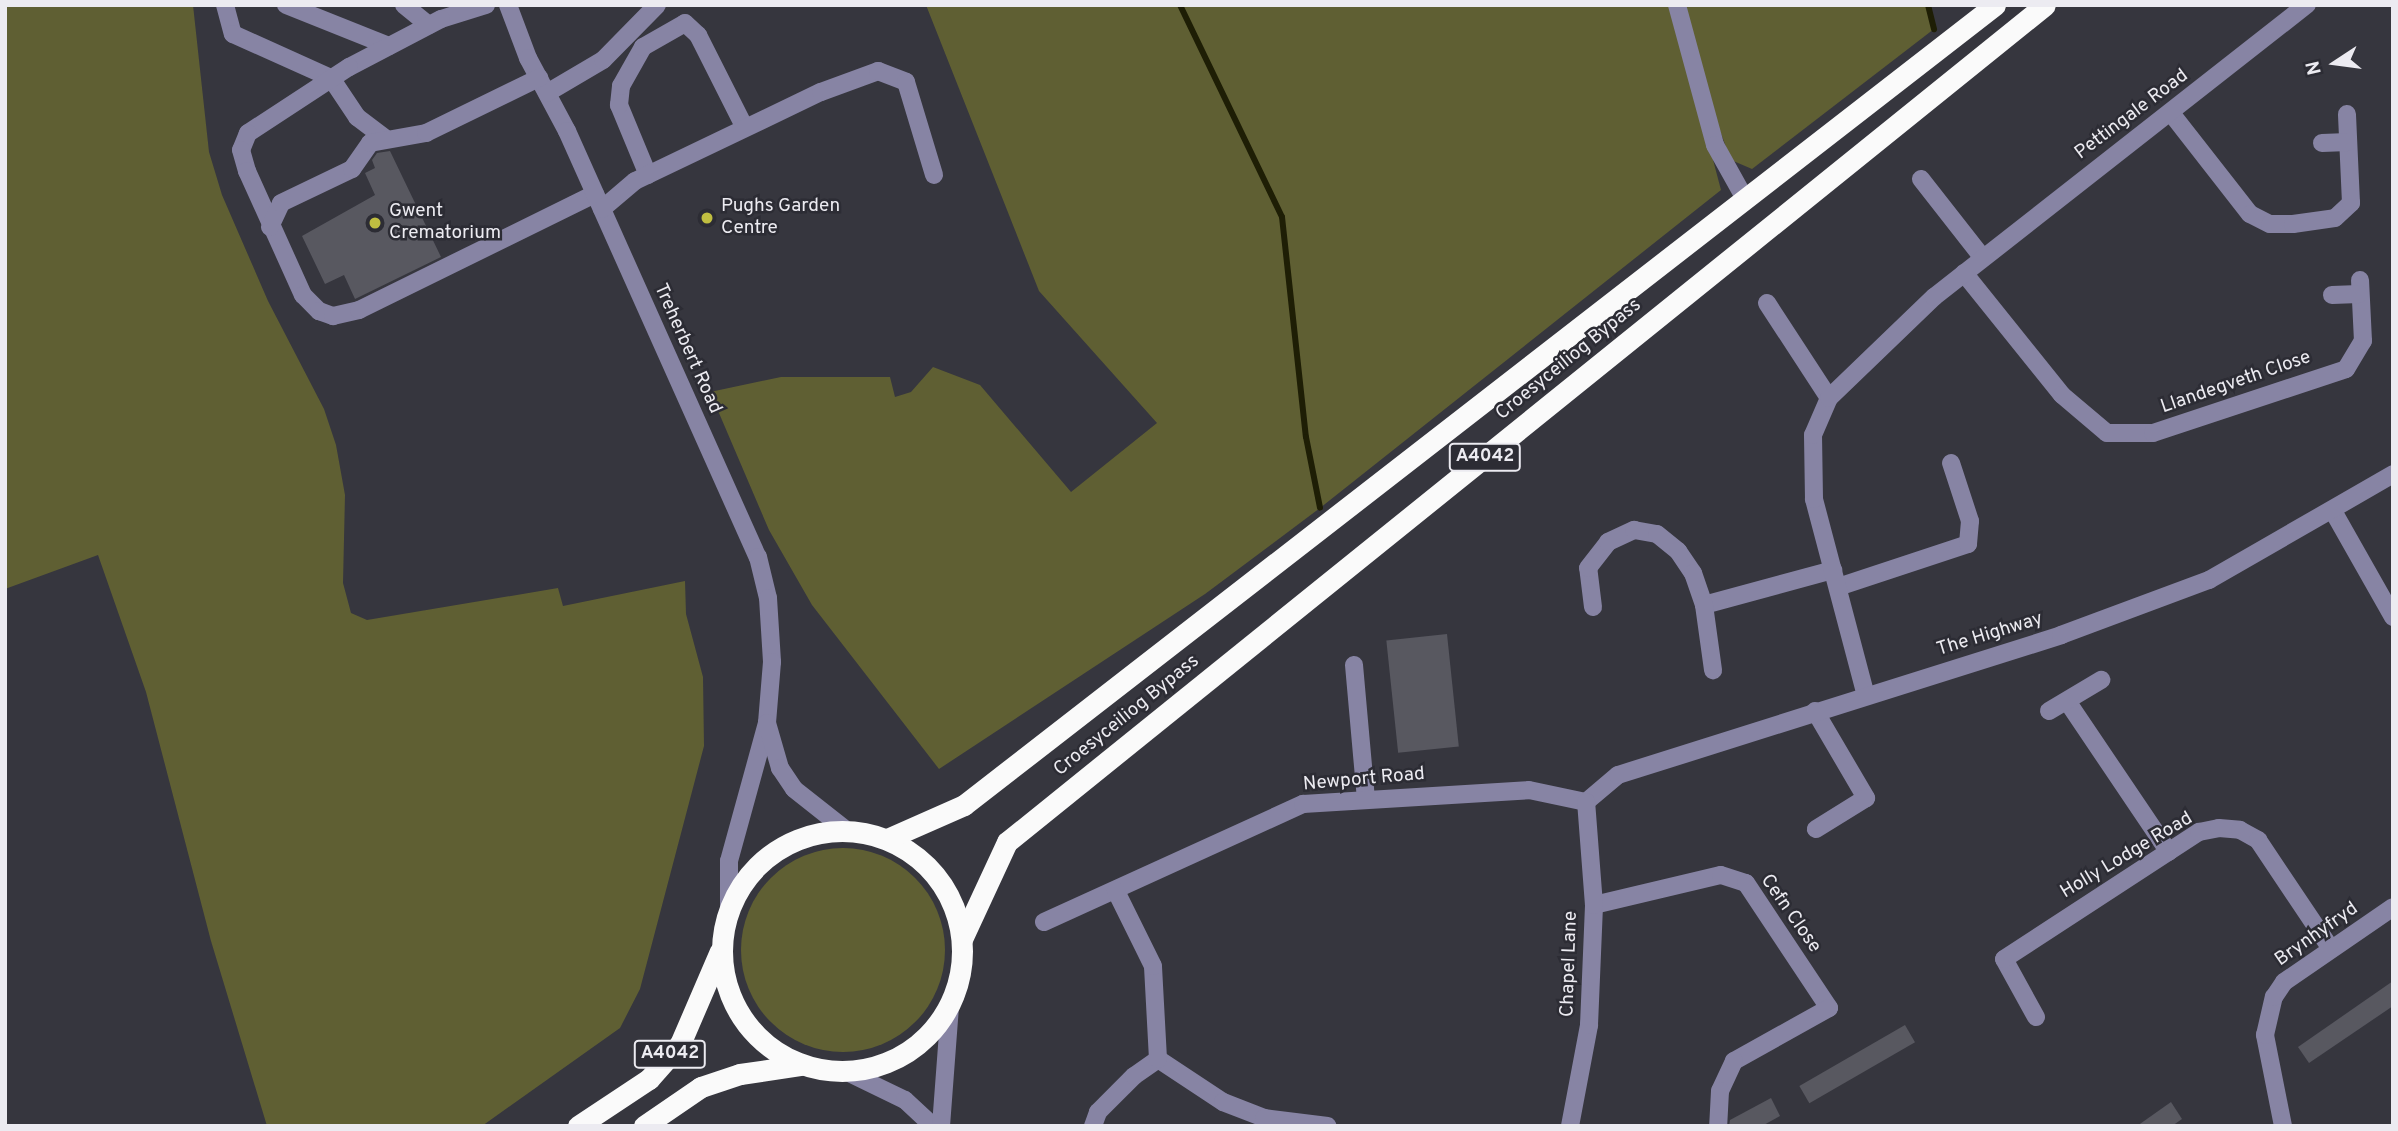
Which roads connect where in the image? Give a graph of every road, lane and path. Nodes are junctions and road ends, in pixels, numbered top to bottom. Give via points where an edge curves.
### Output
1 (225, 5) edge
2 (286, 5) edge
3 (404, 5) edge
4 (486, 5) edge
5 (508, 5) edge
6 (657, 5) edge
7 (1677, 5) edge
8 (1995, 5) edge
9 (2045, 5) edge
10 (2307, 5) edge
11 (429, 25) junction
12 (388, 46) junction
13 (331, 78) junction
14 (543, 86) junction
15 (2171, 113) junction
16 (2347, 114) dead end
17 (745, 128) junction
18 (384, 137) junction
19 (2348, 142) junction
20 (2322, 143) dead end
21 (648, 175) junction
22 (934, 175) dead end
23 (1921, 179) dead end
24 (1745, 199) junction
25 (598, 202) junction
26 (270, 227) junction
27 (1983, 258) junction
28 (1964, 273) junction
29 (2332, 295) dead end
30 (1768, 303) dead end
31 (1829, 398) junction
32 (1951, 463) dead end
33 (2393, 474) edge
34 (2333, 511) junction
35 (1836, 578) junction
36 (1703, 605) junction
37 (1593, 607) dead end
38 (2393, 617) edge
39 (1354, 665) dead end
40 (1713, 670) dead end
41 (2101, 680) dead end
42 (1866, 695) junction
43 (2067, 701) junction
44 (1815, 711) junction
45 (2049, 711) dead end
46 (767, 723) junction
47 (1366, 799) junction
48 (1586, 803) junction
49 (1816, 829) dead end
50 (846, 830) junction
51 (887, 839) junction
52 (2169, 852) junction
53 (1116, 891) junction
54 (1594, 905) junction
55 (2393, 908) edge
56 (729, 909) junction
57 (1044, 922) dead end
58 (962, 939) junction
59 (2331, 948) junction
60 (721, 949) junction
61 (950, 1005) junction
62 (2036, 1017) dead end
63 (1158, 1059) junction
64 (801, 1065) junction
65 (847, 1072) junction
66 (578, 1126) edge
67 (644, 1126) edge
68 (933, 1126) edge
69 (941, 1126) edge
70 (1093, 1126) edge
71 (1327, 1126) edge
72 (1570, 1126) edge
73 (1718, 1126) edge
74 (2283, 1126) edge

1 - 13 street via 233,34
2 - 12 street
3 - 11 street
4 - 11 street
5 - 14 street, Treherbert Road
6 - 14 street via 603,60
7 - 24 street via 1715,145
8 - 24 highway, Croesyceiliog Bypass / A4042
9 - 58 highway, Croesyceiliog Bypass / A4042 via 1007,842
10 - 15 street, Pettingale Road
11 - 12 street
12 - 13 street
13 - 18 street via 357,117
13 - 26 street via 266,118 241,150
14 - 18 street via 426,133 404,140
14 - 25 street, Treherbert Road
15 - 19 street via 2250,214 2270,224 2334,218 2347,208
15 - 27 street, Pettingale Road
16 - 19 street
17 - 21 street
17 - 21 street via 698,35 685,23 643,47 621,86 619,105
17 - 22 street via 878,71 906,82
18 - 26 street via 370,143 352,169 281,203
19 - 20 street
21 - 25 street
23 - 27 street
24 - 51 highway, Croesyceiliog Bypass / A4042 via 964,805
25 - 26 street via 359,310 333,316 319,311 303,295
25 - 46 street, Treherbert Road via 758,556 768,598 771,649
27 - 28 street, Pettingale Road
28 - 29 street, Llandegveth Close via 2062,396 2107,433 2154,433 2346,369 2363,341 2359,287
28 - 31 street, Pettingale Road
30 - 31 street
31 - 35 street, Pettingale Road via 1813,435 1814,499
32 - 35 street via 1970,521 1968,544
33 - 34 street, The Highway
34 - 38 street
34 - 42 street, The Highway via 2209,580 2061,635
35 - 36 street
35 - 42 street, Pettingale Road
36 - 37 street via 1693,573 1678,551 1657,534 1634,530 1608,542 1588,568
36 - 40 street
39 - 47 street
41 - 43 street
42 - 44 street, The Highway
43 - 45 street
43 - 52 street
44 - 48 street, The Highway via 1618,775
44 - 49 street via 1866,798
46 - 50 street, Treherbert Road via 780,768 794,789
46 - 56 street, Treherbert Road via 729,861
47 - 48 street, Newport Road via 1529,790
47 - 53 street, Newport Road via 1303,804
48 - 54 street, Chapel Lane
50 - 51 highway
50 - 56 highway via 809,835 775,851 747,876
51 - 58 highway via 916,855 939,878 955,907
52 - 59 street, Holly Lodge Road via 2199,832 2220,828 2240,830 2258,840
52 - 62 street, Holly Lodge Road via 2004,959
53 - 57 street, Newport Road
53 - 63 street via 1153,966
54 - 72 street, Chapel Lane via 1589,1025
54 - 73 street, Cefn Close via 1721,875 1746,883 1829,1008 1734,1061 1720,1091
55 - 59 street, Brynhyfryd
56 - 60 highway
58 - 61 highway via 961,974
59 - 74 street, Brynhyfryd via 2284,982 2266,1016 2265,1035
60 - 64 highway via 726,986 743,1020 768,1047
60 - 66 highway, A4042 via 680,1044 649,1079
61 - 65 highway via 932,1032 908,1053 879,1067
61 - 69 street
63 - 70 street via 1098,1112
63 - 71 street via 1223,1102 1254,1114
64 - 65 highway
64 - 67 highway, A4042 via 740,1074 701,1087
65 - 68 street via 905,1100

